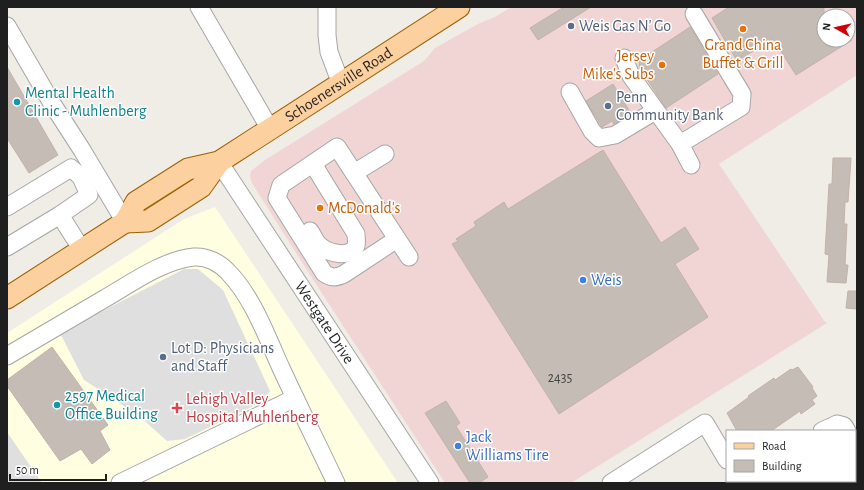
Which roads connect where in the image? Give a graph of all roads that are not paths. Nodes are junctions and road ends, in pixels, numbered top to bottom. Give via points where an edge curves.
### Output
1 (199, 7) edge
2 (327, 7) edge
3 (459, 7) edge
4 (694, 14) dead end
5 (8, 29) edge
6 (624, 58) dead end
7 (341, 84) junction
8 (570, 92) dead end
9 (655, 111) junction
10 (270, 129) junction
11 (680, 144) junction
12 (385, 154) dead end
13 (219, 162) junction
14 (313, 164) junction
15 (691, 165) dead end
16 (88, 173) junction
17 (354, 173) junction
18 (281, 185) junction
19 (7, 207) edge
20 (60, 215) junction
21 (125, 222) junction
22 (397, 239) junction
23 (7, 247) edge
24 (82, 250) junction
25 (409, 257) dead end
26 (7, 298) edge
27 (7, 356) edge
28 (295, 398) junction
29 (824, 430) edge
30 (846, 430) edge
31 (726, 458) edge
32 (120, 483) edge
33 (336, 483) edge
34 (430, 483) edge
35 (611, 483) edge

1 - 10 street
2 - 7 street via 328,52
3 - 7 main road, Schoenersville Road
4 - 11 street via 742,94 741,107
5 - 16 street via 53,105
6 - 9 street via 632,76
7 - 10 main road, Schoenersville Road
8 - 9 street via 592,131 599,138 615,135
9 - 11 street
10 - 13 main road, Schoenersville Road
11 - 15 street
12 - 17 street
13 - 21 main road, Schoenersville Road via 188,169 136,202
13 - 34 street, Westgate Drive
14 - 17 street via 337,147
14 - 18 street
14 - 18 street via 356,234 352,251 345,254 328,252 319,245
16 - 19 street via 71,168
16 - 20 street via 89,195
16 - 21 street
17 - 22 street
18 - 22 street via 277,198 324,272 332,277 338,277
20 - 23 street
20 - 24 street
21 - 24 main road, Schoenersville Road
22 - 25 street
24 - 26 main road, Schoenersville Road
27 - 28 street via 133,282 164,266 195,257 218,263 238,283 256,314
28 - 32 street
28 - 33 street
29 - 30 street via 837,424 844,426
31 - 35 street via 705,423

